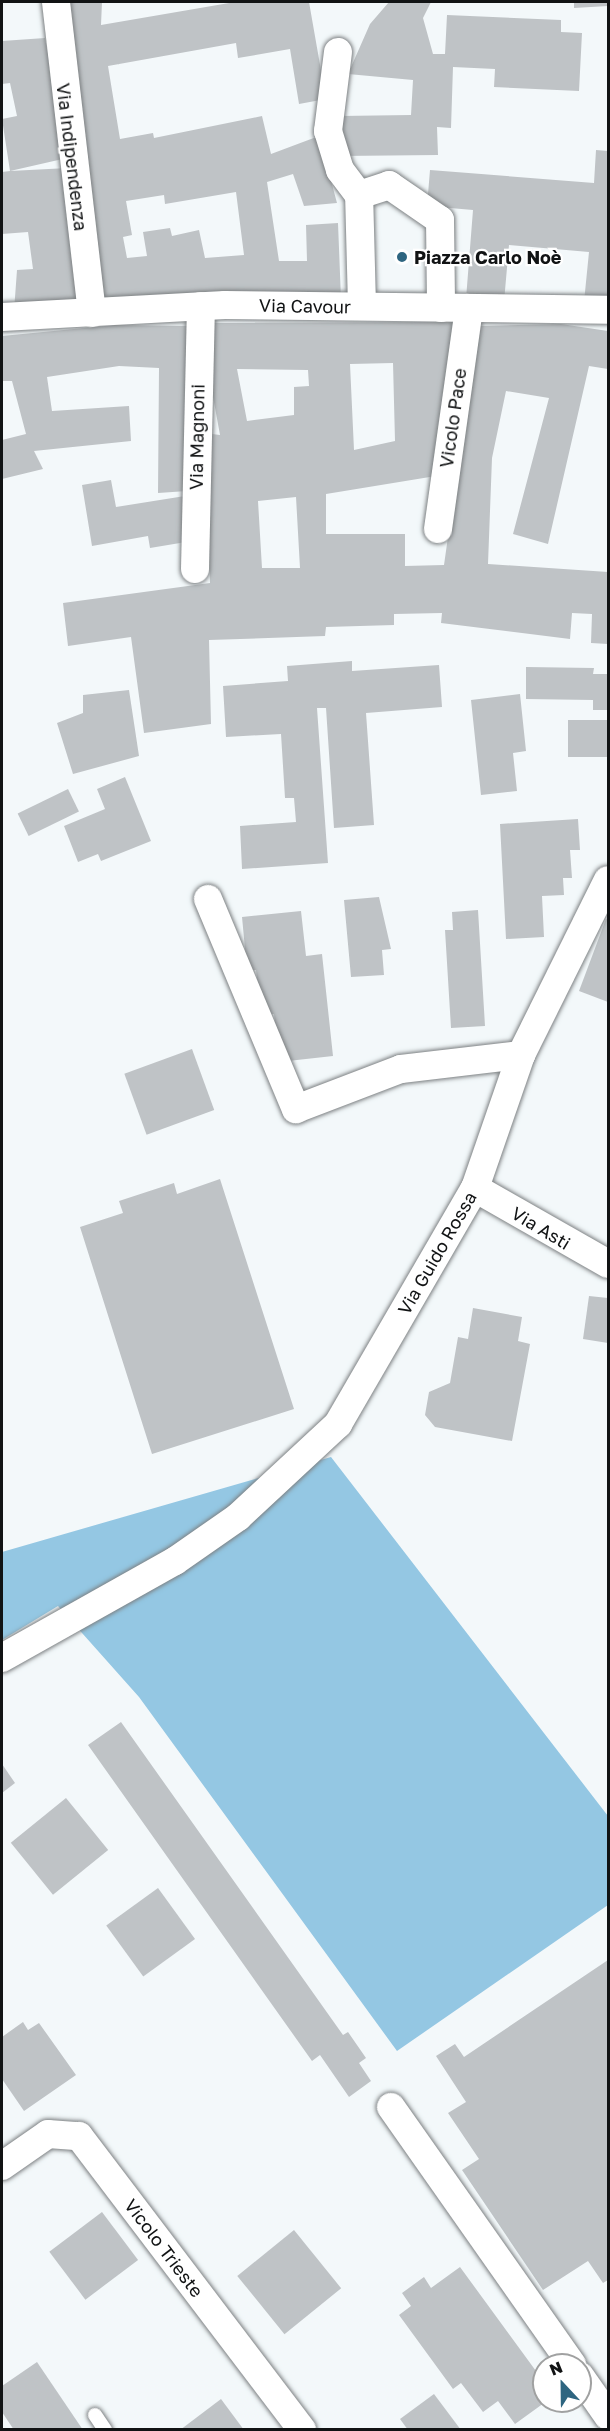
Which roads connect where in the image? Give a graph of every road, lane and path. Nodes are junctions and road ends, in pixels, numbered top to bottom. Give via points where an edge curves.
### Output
1 (56, 2) edge
2 (338, 52) dead end
3 (359, 195) junction
4 (201, 306) junction
5 (362, 306) junction
6 (441, 308) junction
7 (469, 308) junction
8 (609, 310) edge
9 (92, 313) junction
10 (2, 317) edge
11 (438, 529) dead end
12 (195, 569) dead end
13 (609, 880) edge
14 (208, 899) dead end
15 (521, 1055) junction
16 (475, 1188) junction
17 (609, 1264) edge
18 (2, 1659) edge
19 (391, 2107) dead end
20 (2, 2166) edge
21 (565, 2353) edge
22 (592, 2393) edge
23 (95, 2415) dead end
24 (609, 2416) edge
25 (105, 2430) edge
26 (302, 2430) edge

1 - 9 street, Via Indipendenza
2 - 3 street via 328,131 340,170
3 - 5 street
3 - 6 street via 389,185 440,220
4 - 5 street, Via Cavour
4 - 9 street, Via Cavour
4 - 12 street, Via Magnoni
5 - 6 street, Via Cavour
6 - 7 street, Via Cavour
7 - 8 street, Via Cavour
7 - 11 street, Vicolo Pace
9 - 10 street, Via Cavour
13 - 15 street, Via Guido Rossa
14 - 15 street via 296,1109 401,1069
15 - 16 street, Via Guido Rossa
16 - 17 street, Via Asti
16 - 18 street, Via Guido Rossa via 338,1424 238,1517 175,1561
19 - 21 street
20 - 26 street, Vicolo Trieste via 48,2134 79,2136
22 - 24 street
23 - 25 lane

